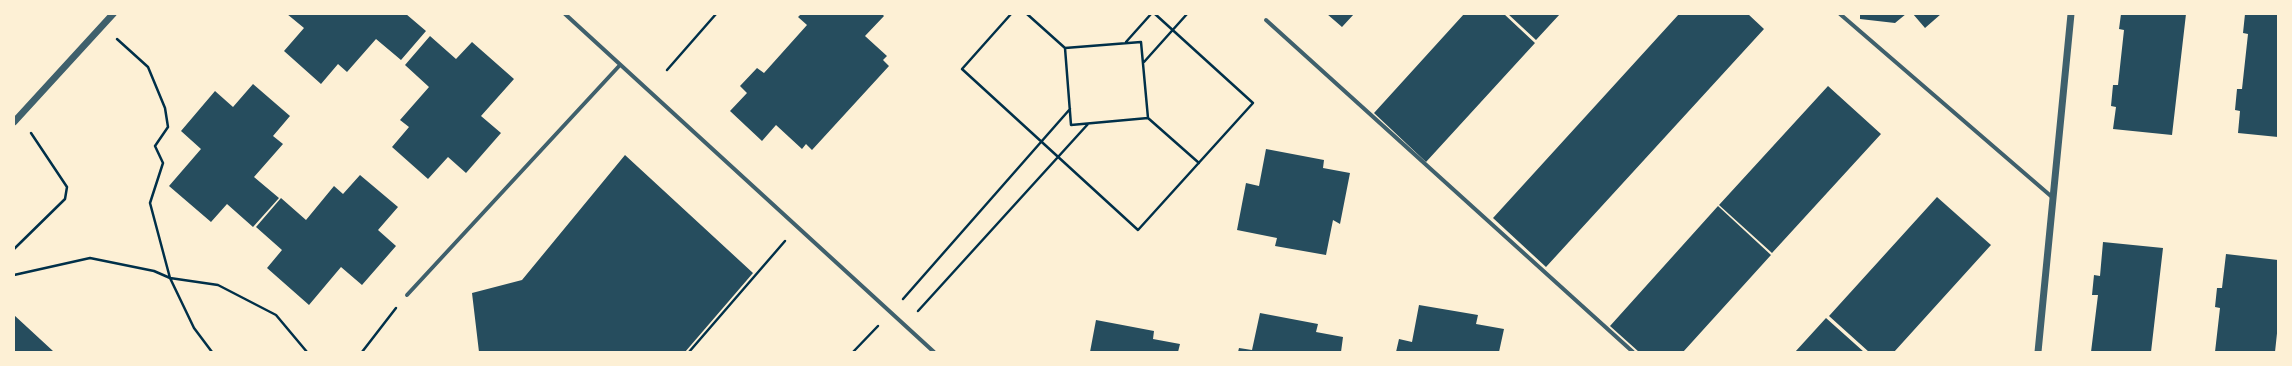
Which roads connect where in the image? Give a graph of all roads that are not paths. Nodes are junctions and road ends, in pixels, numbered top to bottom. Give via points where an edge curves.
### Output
1 (112, 14) edge
2 (565, 14) edge
3 (1840, 14) edge
4 (2071, 14) edge
5 (1266, 20) dead end
6 (620, 65) junction
7 (17, 114) edge
8 (14, 122) edge
9 (2052, 197) junction
10 (407, 295) road end
11 (934, 352) edge
12 (1633, 352) edge
13 (2038, 352) edge

1 - 7 street
2 - 6 street
3 - 9 street
4 - 9 street
5 - 12 street
6 - 10 street
6 - 11 street
7 - 8 street
9 - 13 street

